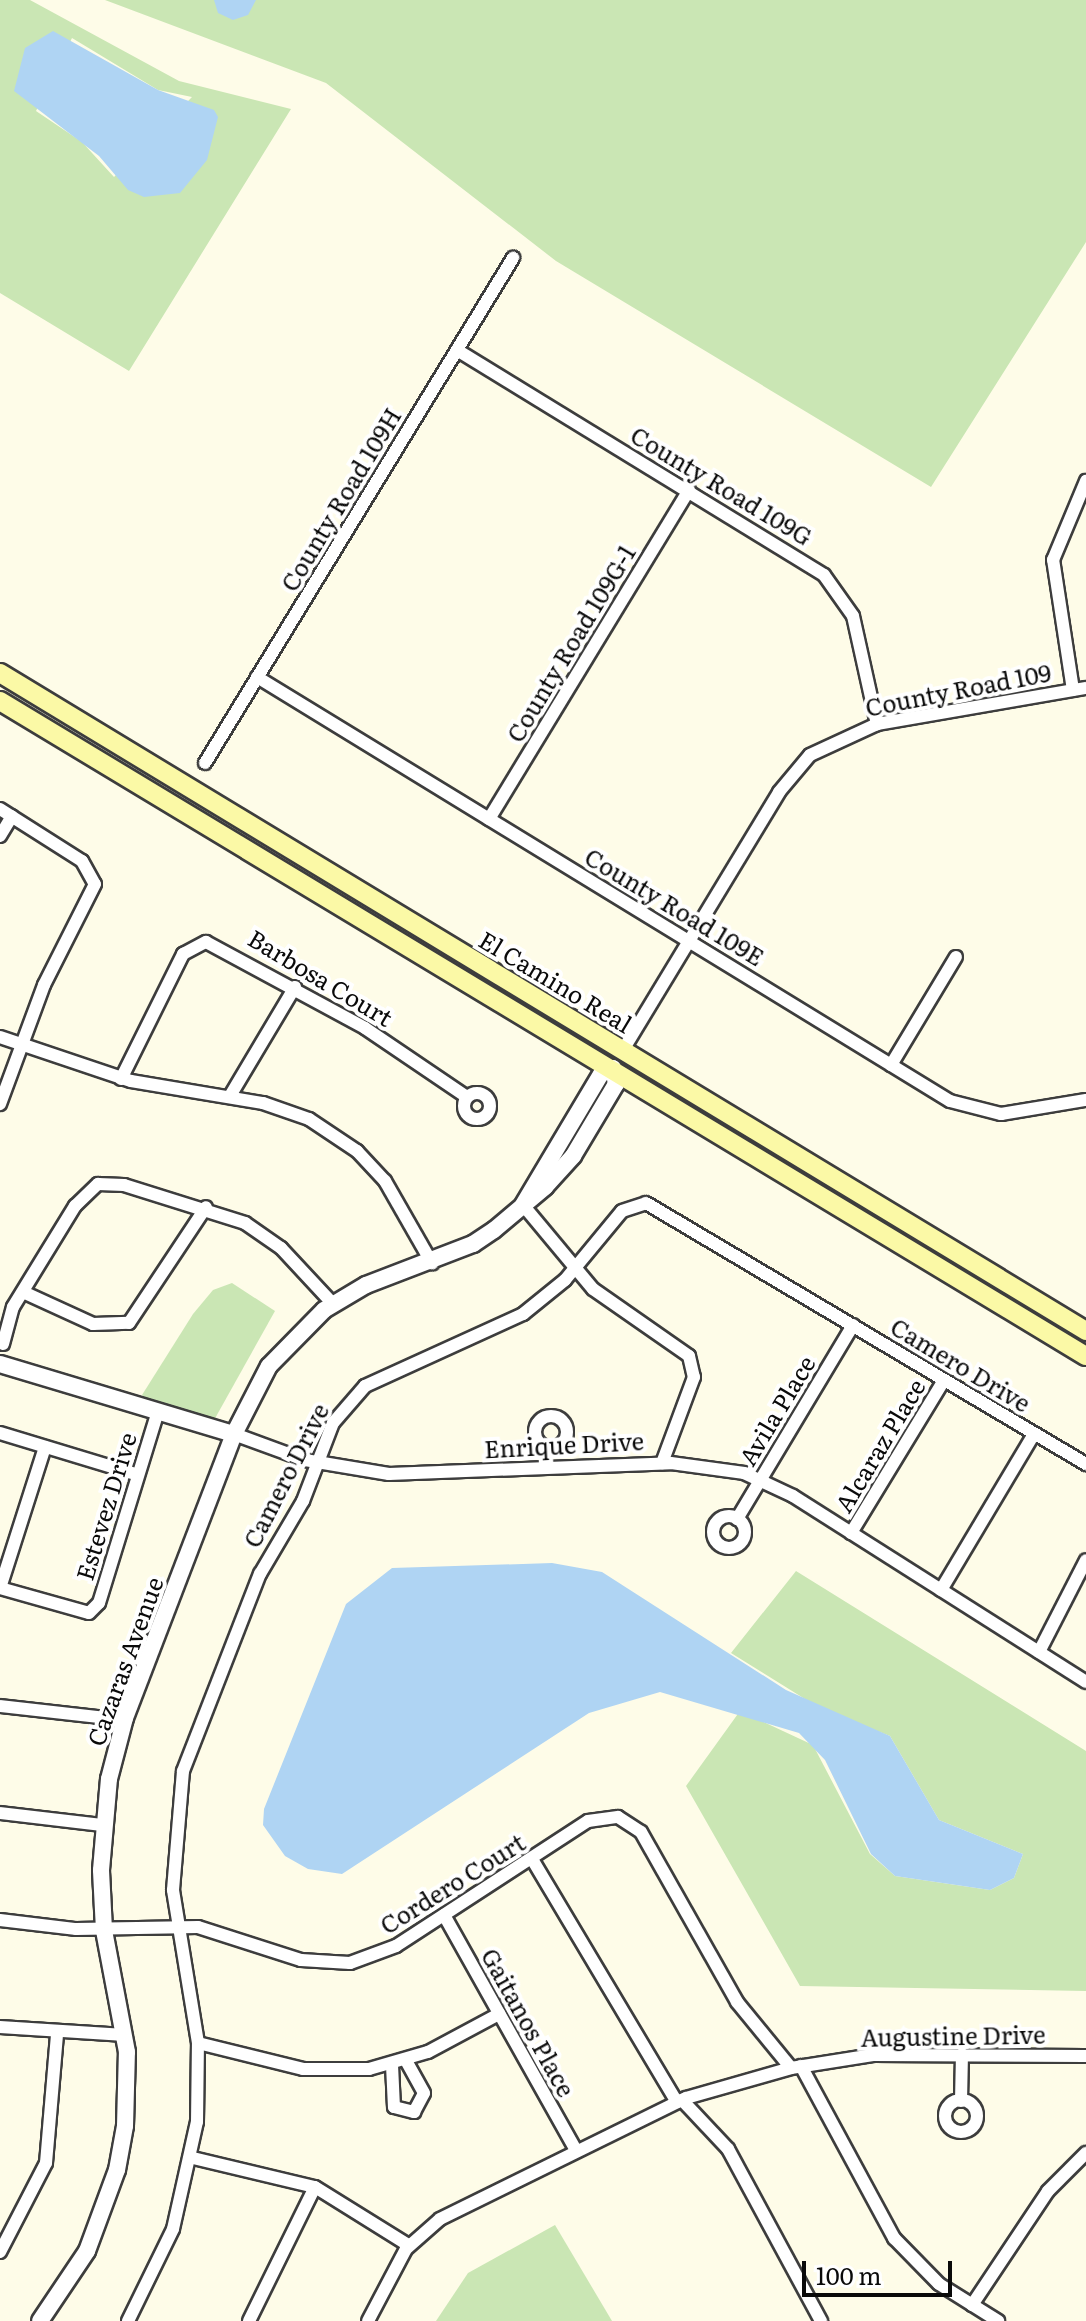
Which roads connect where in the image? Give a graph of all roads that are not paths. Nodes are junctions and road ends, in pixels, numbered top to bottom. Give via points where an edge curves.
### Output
1 (513, 258) dead end
2 (457, 350) junction
3 (1086, 481) edge
4 (689, 490) junction
5 (0, 673) edge
6 (257, 677) junction
7 (1079, 689) edge
8 (0, 701) edge
9 (877, 724) junction
10 (205, 763) dead end
11 (0, 809) edge
12 (12, 816) junction
13 (489, 819) junction
14 (0, 836) edge
15 (688, 940) junction
16 (956, 957) dead end
17 (295, 987) junction
18 (0, 1037) edge
19 (22, 1042) junction
20 (623, 1050) junction
21 (891, 1065) junction
22 (613, 1068) junction
23 (121, 1079) junction
24 (230, 1096) junction
25 (467, 1097) dead end
26 (1086, 1100) edge
27 (0, 1104) edge
28 (523, 1205) junction
29 (206, 1207) junction
30 (432, 1263) junction
31 (579, 1265) junction
32 (23, 1292) junction
33 (333, 1304) junction
34 (853, 1325) junction
35 (1086, 1331) edge
36 (3, 1344) dead end
37 (1086, 1356) edge
38 (0, 1364) edge
39 (944, 1380) junction
40 (158, 1411) junction
41 (0, 1433) edge
42 (234, 1434) junction
43 (1034, 1434) junction
44 (45, 1447) junction
45 (552, 1448) dead end
46 (316, 1462) junction
47 (662, 1463) junction
48 (1086, 1464) edge
49 (554, 1469) junction
50 (138, 1475) junction
51 (761, 1479) junction
52 (737, 1519) dead end
53 (851, 1533) junction
54 (1086, 1560) edge
55 (0, 1588) edge
56 (941, 1590) junction
57 (1039, 1652) junction
58 (1086, 1682) edge
59 (0, 1706) edge
60 (124, 1720) junction
61 (0, 1813) edge
62 (102, 1825) junction
63 (532, 1859) junction
64 (444, 1915) junction
65 (0, 1920) edge
66 (176, 1925) junction
67 (104, 1930) junction
68 (499, 2014) junction
69 (0, 2027) edge
70 (57, 2034) junction
71 (125, 2035) junction
72 (198, 2043) junction
73 (962, 2054) junction
74 (1086, 2056) edge
75 (406, 2061) junction
76 (392, 2065) junction
77 (796, 2067) junction
78 (680, 2101) junction
79 (961, 2101) dead end
80 (576, 2150) junction
81 (1086, 2153) edge
82 (193, 2158) junction
83 (315, 2187) junction
84 (408, 2245) junction
85 (0, 2252) edge
86 (972, 2305) junction
87 (40, 2321) edge
88 (128, 2321) edge
89 (249, 2321) edge
90 (368, 2321) edge
91 (821, 2321) edge
92 (998, 2321) edge

1 - 2 street, County Road 109H
2 - 4 street, County Road 109G
2 - 6 street, County Road 109H
3 - 7 street via 1053,560
4 - 9 street, County Road 109G via 816,568 840,592 857,628
4 - 13 street, County Road 109G-1
5 - 20 main road, El Camino Real
6 - 10 street, County Road 109H
6 - 13 street, County Road 109E
7 - 9 street, County Road 109
8 - 22 main road, El Camino Real
9 - 15 street, County Road 109 via 830,741 794,770
11 - 12 street
12 - 14 street
12 - 19 street via 82,861 95,884
13 - 15 street, County Road 109E
15 - 20 street, County Road 109
15 - 21 street, County Road 109E
16 - 21 street
17 - 23 street, Barbosa Court via 226,946 190,948 147,1014
17 - 24 street
17 - 25 street, Barbosa Court
18 - 19 street
19 - 23 street
19 - 27 street
20 - 22 main road
20 - 35 main road, El Camino Real
21 - 26 street, County Road 109E via 981,1111
22 - 28 street, Cazaras Avenue via 601,1074
22 - 37 main road, El Camino Real
23 - 24 street
24 - 30 street via 309,1119 357,1151 396,1197
28 - 30 street, Cazaras Avenue via 473,1244
28 - 31 street
29 - 32 street via 98,1184 75,1206
29 - 32 street via 129,1323 93,1324
29 - 33 street via 267,1237
30 - 33 street, Cazaras Avenue
31 - 34 street, Camero Drive via 622,1211 646,1203
31 - 46 street, Camero Drive via 505,1326 365,1386 333,1423
31 - 47 street via 605,1299 675,1341 693,1366
32 - 36 street
33 - 42 street, Cazaras Avenue via 284,1345
34 - 39 street, Camero Drive
34 - 51 street, Avila Place
38 - 40 street, Enrique Drive
39 - 43 street, Camero Drive
39 - 53 street, Alcaraz Place
40 - 42 street, Enrique Drive
40 - 50 street, Estevez Drive
41 - 44 street
42 - 46 street, Enrique Drive
42 - 60 street, Cazaras Avenue
43 - 48 street, Camero Drive
43 - 56 street
44 - 50 street
44 - 55 street
45 - 49 street
46 - 49 street, Enrique Drive via 413,1475
46 - 66 street, Camero Drive via 247,1601 183,1771 171,1858
47 - 49 street, Enrique Drive
47 - 51 street, Enrique Drive via 705,1464
50 - 55 street, Estevez Drive via 99,1603 89,1613
51 - 52 street, Avila Place
51 - 53 street, Enrique Drive
53 - 56 street, Enrique Drive
54 - 57 street
56 - 57 street, Enrique Drive
57 - 58 street, Enrique Drive
59 - 60 street
60 - 62 street, Cazaras Avenue
61 - 62 street
62 - 67 street, Cazaras Avenue
63 - 64 street, Cordero Court
63 - 77 street, Cordero Court via 599,1816 634,1825 737,2002
63 - 78 street
64 - 66 street, Cordero Court via 381,1954 335,1965
64 - 68 street, Gaitanos Place
65 - 67 street, Cordero Court
66 - 67 street, Cordero Court
66 - 72 street, Camero Drive
67 - 71 street, Cazaras Avenue
68 - 75 street
68 - 80 street, Gaitanos Place
69 - 70 street
70 - 71 street
70 - 85 street via 46,2163
71 - 87 street, Cazaras Avenue via 128,2089 117,2170 87,2251
72 - 76 street via 303,2069
72 - 82 street, Camero Drive
73 - 74 street, Augustine Drive
73 - 77 street, Augustine Drive
73 - 79 street
75 - 76 street
75 - 76 street via 424,2093 414,2112 400,2111 391,2100
77 - 78 street, Augustine Drive
77 - 86 street, Cordero Court via 894,2238 921,2269
78 - 80 street, Augustine Drive
78 - 91 street via 728,2149
80 - 84 street, Augustine Drive via 461,2206
81 - 86 street via 1048,2191
82 - 83 street
82 - 88 street, Camero Drive via 173,2229
83 - 84 street
83 - 89 street
84 - 90 street, Augustine Drive
86 - 92 street, Cordero Court

